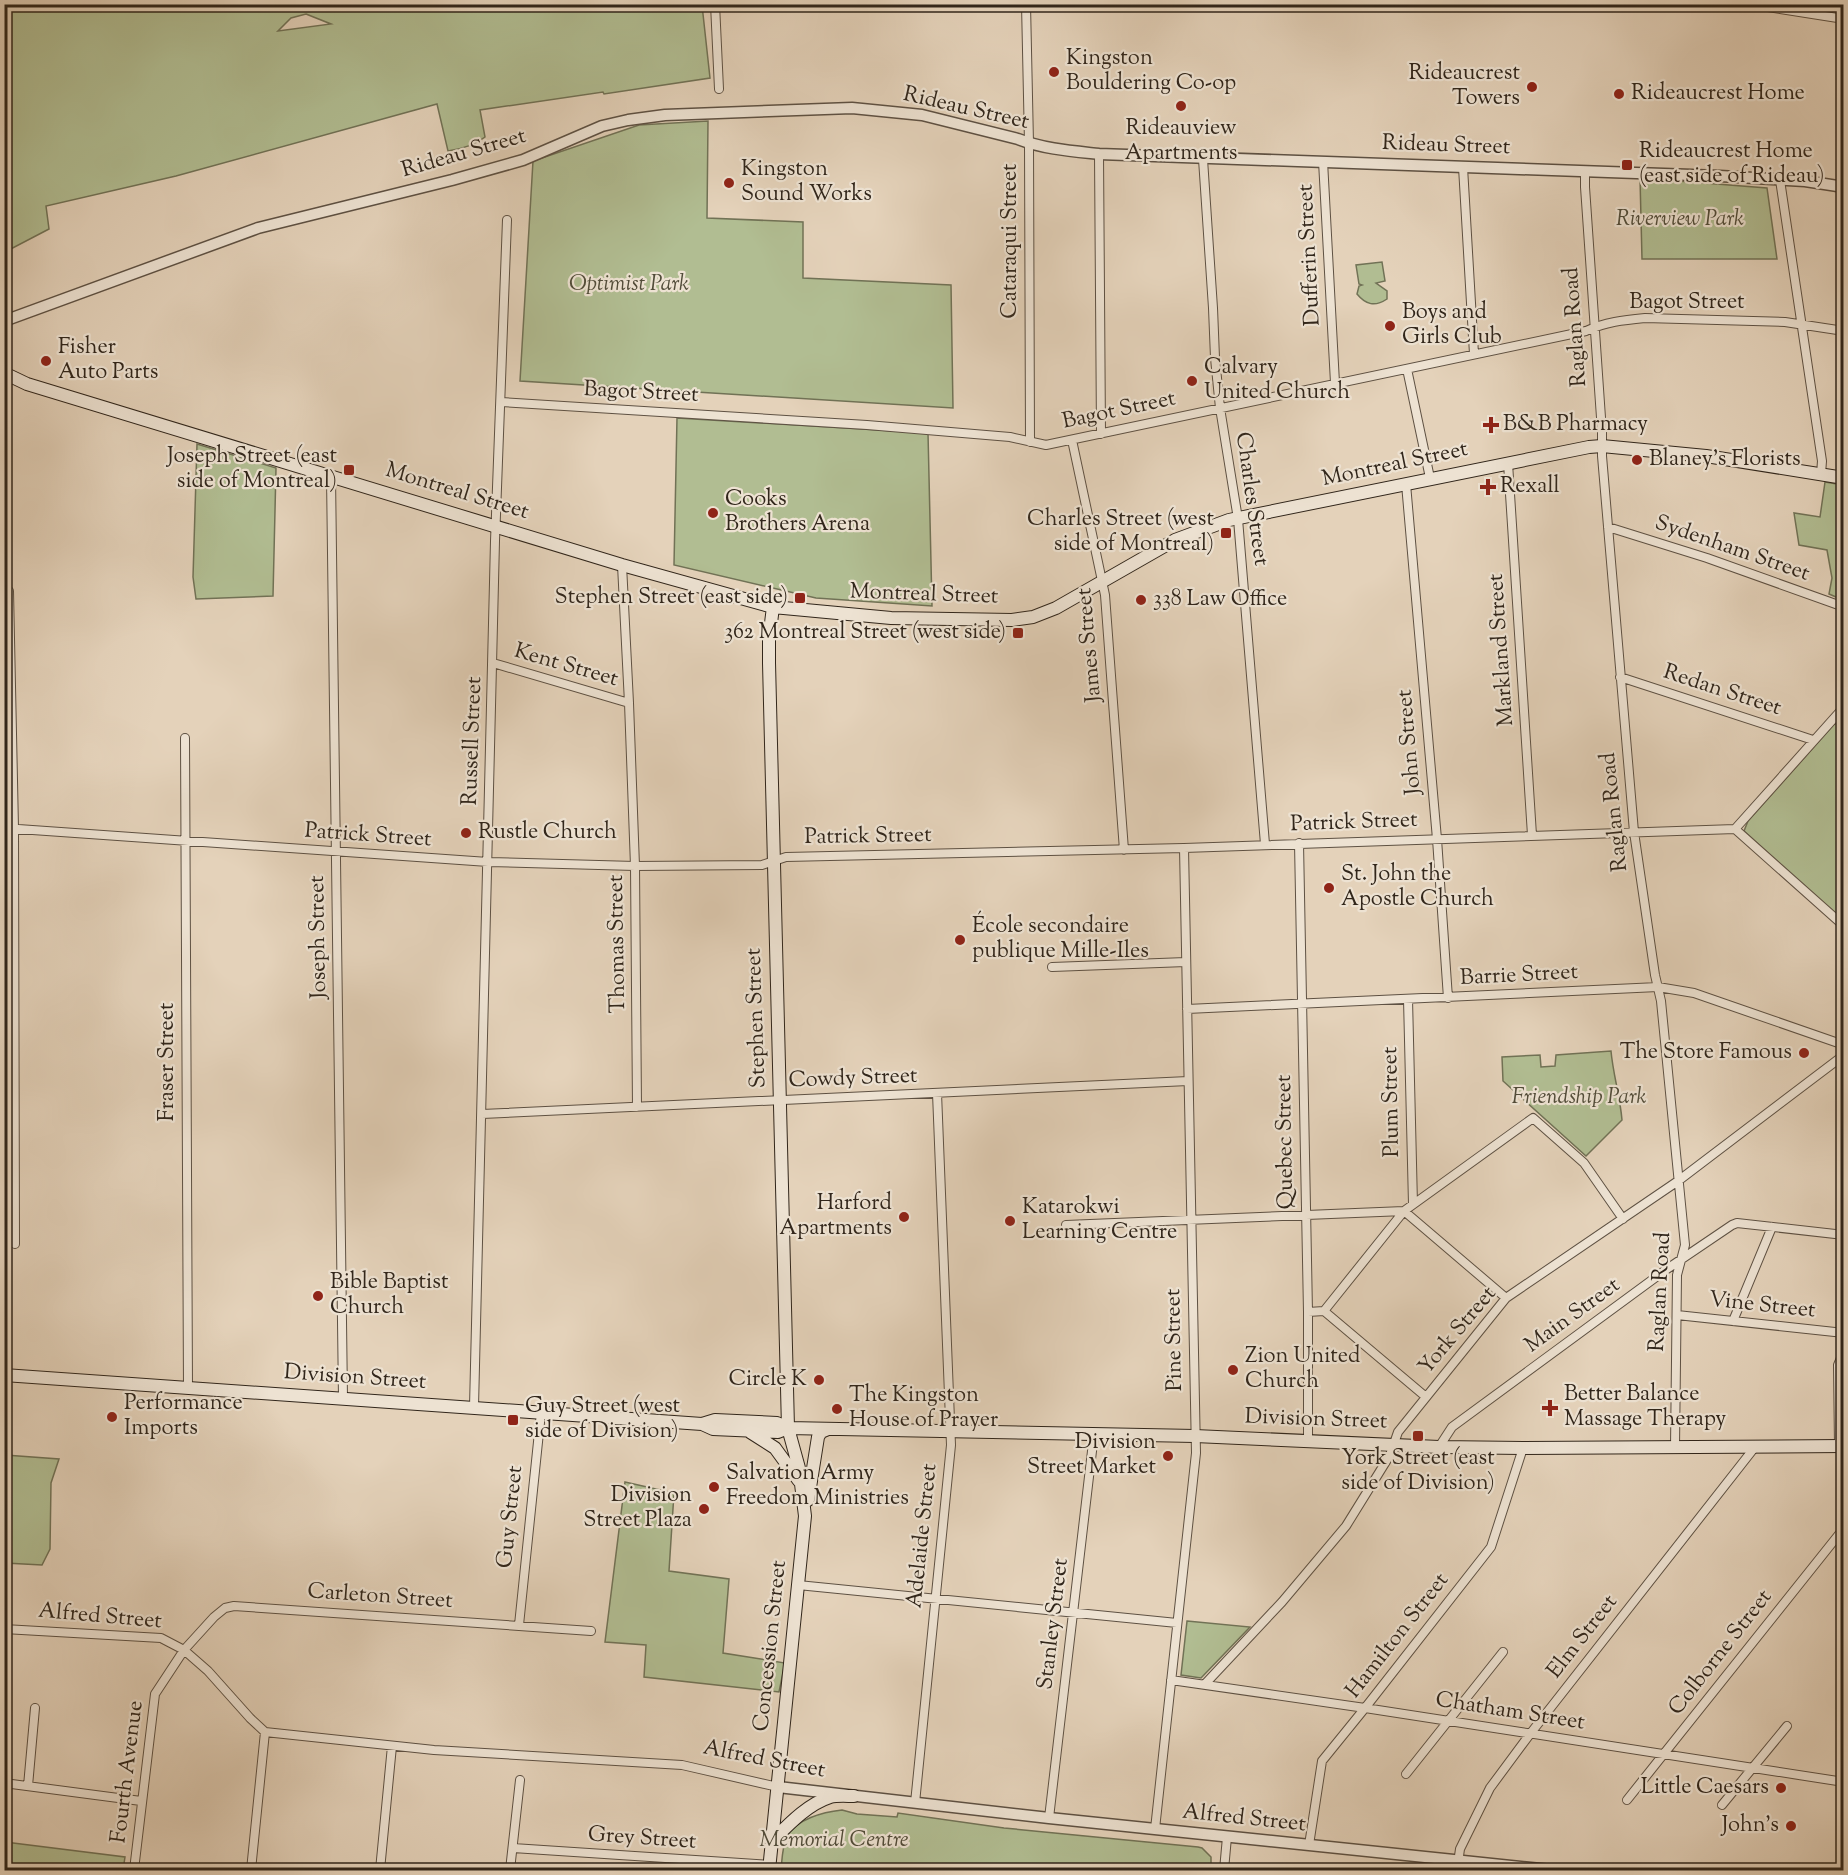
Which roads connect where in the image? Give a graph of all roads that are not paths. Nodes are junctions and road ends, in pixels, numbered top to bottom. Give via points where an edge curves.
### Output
1 (714, 4) edge
2 (1026, 4) edge
3 (1749, 4) edge
4 (1844, 19) edge
5 (719, 89) dead end
6 (1029, 143) junction
7 (1099, 154) junction
8 (1203, 159) junction
9 (1323, 161) junction
10 (1462, 166) junction
11 (1585, 171) junction
12 (1780, 180) junction
13 (1844, 187) edge
14 (507, 220) dead end
15 (4, 321) edge
16 (1801, 324) junction
17 (1594, 327) junction
18 (1844, 331) edge
19 (1474, 354) junction
20 (1407, 369) junction
21 (4, 372) edge
22 (1335, 383) junction
23 (501, 402) junction
24 (1220, 408) junction
25 (1101, 434) junction
26 (1072, 440) junction
27 (1030, 442) junction
28 (1602, 446) junction
29 (1508, 463) junction
30 (1821, 474) junction
31 (331, 476) junction
32 (1430, 478) junction
33 (1844, 478) edge
34 (1406, 484) junction
35 (1238, 519) junction
36 (496, 525) junction
37 (1608, 527) junction
38 (622, 565) junction
39 (1103, 583) junction
40 (9, 591) dead end
41 (773, 607) junction
42 (1844, 607) edge
43 (493, 663) junction
44 (1620, 677) junction
45 (629, 703) junction
46 (1844, 707) edge
47 (185, 738) dead end
48 (1813, 740) junction
49 (9, 828) edge
50 (1735, 829) junction
51 (1634, 832) junction
52 (1532, 835) junction
53 (1437, 839) junction
54 (185, 841) junction
55 (1299, 843) junction
56 (1264, 844) junction
57 (1184, 848) junction
58 (1124, 850) junction
59 (336, 852) junction
60 (774, 861) junction
61 (488, 862) junction
62 (635, 866) junction
63 (1844, 926) edge
64 (1186, 962) junction
65 (1052, 967) dead end
66 (1658, 987) junction
67 (1448, 998) junction
68 (1408, 999) junction
69 (1302, 1004) junction
70 (1187, 1009) junction
71 (1844, 1045) edge
72 (1844, 1055) edge
73 (1188, 1081) junction
74 (938, 1093) junction
75 (780, 1100) junction
76 (637, 1107) junction
77 (482, 1114) junction
78 (1678, 1181) junction
79 (1413, 1204) junction
80 (1404, 1211) junction
81 (1305, 1215) junction
82 (1623, 1219) junction
83 (1191, 1220) junction
84 (1066, 1225) dead end
85 (1772, 1227) junction
86 (1844, 1235) edge
87 (15, 1244) dead end
88 (1681, 1260) junction
89 (1506, 1298) junction
90 (1324, 1311) junction
91 (1308, 1312) junction
92 (1677, 1315) junction
93 (1733, 1321) junction
94 (1844, 1333) edge
95 (1844, 1351) edge
96 (4, 1374) edge
97 (188, 1387) junction
98 (343, 1398) junction
99 (1426, 1398) junction
100 (474, 1407) junction
101 (541, 1413) junction
102 (702, 1424) junction
103 (788, 1428) junction
104 (828, 1429) junction
105 (747, 1431) junction
106 (951, 1431) junction
107 (1094, 1434) junction
108 (1195, 1436) junction
109 (1308, 1440) junction
110 (1394, 1444) junction
111 (1841, 1446) edge
112 (1439, 1447) junction
113 (1675, 1447) junction
114 (1755, 1447) junction
115 (1522, 1448) junction
116 (801, 1484) junction
117 (805, 1516) junction
118 (1844, 1528) edge
119 (798, 1585) junction
120 (935, 1599) junction
121 (1074, 1612) junction
122 (1177, 1623) junction
123 (519, 1625) junction
124 (4, 1629) edge
125 (591, 1631) dead end
126 (184, 1650) junction
127 (1503, 1652) dead end
128 (1171, 1680) junction
129 (1204, 1684) junction
130 (35, 1708) dead end
131 (1365, 1708) junction
132 (1449, 1721) junction
133 (1787, 1726) dead end
134 (265, 1732) junction
135 (1530, 1734) junction
136 (392, 1746) junction
137 (1664, 1754) junction
138 (1754, 1767) junction
139 (1406, 1774) dead end
140 (520, 1780) dead end
141 (1844, 1782) edge
142 (4, 1783) edge
143 (28, 1786) junction
144 (778, 1787) junction
145 (854, 1796) junction
146 (1627, 1800) dead end
147 (141, 1801) junction
148 (915, 1803) junction
149 (1722, 1805) dead end
150 (1050, 1818) junction
151 (1155, 1828) junction
152 (1227, 1837) junction
153 (772, 1840) junction
154 (1309, 1845) junction
155 (513, 1848) junction
156 (1457, 1866) edge
157 (770, 1868) edge
158 (134, 1870) edge
159 (251, 1870) edge
160 (380, 1870) edge
161 (510, 1870) edge
162 (1224, 1870) edge
163 (1551, 1870) edge

1 - 5 street
2 - 6 street, Cataraqui Street
3 - 4 street
6 - 7 street, Rideau Street
6 - 15 street, Rideau Street via 922,115 852,108 665,115 628,120 452,180 258,228
6 - 27 street, Cataraqui Street
7 - 8 street, Rideau Street
7 - 25 street
8 - 9 street, Rideau Street
8 - 24 street, Charles Street
9 - 10 street, Rideau Street
9 - 22 street, Dufferin Street
10 - 11 street, Rideau Street
10 - 19 street
11 - 12 street, Rideau Street
11 - 17 street, Raglan Road
12 - 13 street, Rideau Street
12 - 16 street
14 - 23 street, Russell Street
16 - 17 street, Bagot Street via 1644,318
16 - 18 street, Bagot Street
16 - 30 street
17 - 19 street, Bagot Street
17 - 28 street, Raglan Road
19 - 20 street, Bagot Street
20 - 22 street, Bagot Street
20 - 32 street
21 - 31 main road, Montreal Street via 27,384
22 - 24 street, Bagot Street
23 - 27 street, Bagot Street via 867,425
23 - 36 street, Russell Street
24 - 25 street, Bagot Street
24 - 35 street, Charles Street
25 - 26 street, Bagot Street
26 - 27 street, Bagot Street via 1046,445
26 - 39 street, James Street
28 - 29 main road, Montreal Street
28 - 30 main road, Montreal Street via 1706,456
28 - 37 street, Raglan Road
29 - 32 main road, Montreal Street
29 - 52 street, Markland Street
30 - 33 main road, Montreal Street
31 - 36 main road, Montreal Street
31 - 59 street, Joseph Street
32 - 34 main road, Montreal Street
34 - 35 main road, Montreal Street
34 - 53 street, John Street
35 - 39 main road, Montreal Street via 1175,540
35 - 56 street, Charles Street
36 - 38 main road, Montreal Street
36 - 43 street, Russell Street
37 - 42 street, Sydenham Street
37 - 44 street, Raglan Road
38 - 41 main road, Montreal Street
38 - 45 street, Thomas Street
39 - 41 main road, Montreal Street via 1056,608 1012,620 891,618
39 - 58 street, James Street
40 - 49 street
41 - 60 main road, Stephen Street via 769,663
43 - 45 street, Kent Street
43 - 61 street, Russell Street
44 - 48 street, Redan Street
44 - 51 street, Raglan Road
45 - 62 street, Thomas Street
46 - 48 street
47 - 54 street, Fraser Street
48 - 50 street
49 - 54 street, Patrick Street
49 - 87 street
50 - 51 street, Patrick Street
50 - 63 street
51 - 52 street, Patrick Street
51 - 66 street, Raglan Road
52 - 53 street, Patrick Street
53 - 55 street, Patrick Street
53 - 67 street, John Street
54 - 59 street, Patrick Street
54 - 97 street, Fraser Street
55 - 56 street, Patrick Street
55 - 69 street, Quebec Street
56 - 57 street, Patrick Street
57 - 58 street, Patrick Street
57 - 64 street, Pine Street
58 - 60 street, Patrick Street via 786,857
59 - 61 street, Patrick Street
59 - 98 street, Joseph Street
60 - 62 street, Patrick Street via 762,865
60 - 75 main road, Stephen Street
61 - 62 street, Patrick Street
61 - 77 street, Russell Street
62 - 76 street, Thomas Street
64 - 65 street
64 - 70 street, Pine Street
66 - 67 street, Barrie Street
66 - 71 street, Barrie Street via 1694,993
66 - 78 street, Raglan Road
67 - 68 street, Barrie Street
68 - 69 street, Barrie Street
68 - 79 street, Plum Street
69 - 70 street, Barrie Street
69 - 81 street, Quebec Street
70 - 73 street, Pine Street
72 - 78 street, York Street
73 - 74 street, Cowdy Street
73 - 83 street, Pine Street
74 - 75 street, Cowdy Street
74 - 106 street, Adelaide Street
75 - 76 street, Cowdy Street
75 - 103 main road, Stephen Street
76 - 77 street, Cowdy Street
77 - 100 street, Russell Street
78 - 82 street, York Street
78 - 88 street, Raglan Road via 1684,1245
79 - 80 street
79 - 82 street via 1533,1119 1584,1163
80 - 81 street
80 - 89 street
80 - 90 street
81 - 83 street
81 - 91 street, Quebec Street
82 - 89 street, York Street
83 - 84 street
83 - 108 street, Pine Street
85 - 86 street, Main Street
85 - 88 street, Main Street via 1734,1224
85 - 93 street
88 - 92 street, Raglan Road
88 - 112 street, Main Street via 1452,1427
89 - 99 street, York Street
90 - 91 street
90 - 99 street
91 - 109 street, Quebec Street
92 - 93 street, Vine Street
92 - 113 street, Raglan Road
93 - 94 street, Vine Street
95 - 111 street via 1838,1365
96 - 97 main road, Division Street
97 - 98 main road, Division Street
98 - 100 main road, Division Street
99 - 110 street, York Street via 1398,1432
100 - 101 main road, Division Street
101 - 102 main road, Division Street
101 - 123 street, Guy Street
102 - 103 main road, Division Street via 715,1419 777,1423
102 - 105 main road, Division Street via 713,1429
103 - 104 main road, Division Street
103 - 105 main road, Division Street via 778,1432
103 - 116 main road, Concession Street
104 - 106 main road, Division Street
104 - 117 main road via 818,1437
105 - 116 main road via 775,1448
106 - 107 main road, Division Street
106 - 120 street, Adelaide Street
107 - 108 main road, Division Street
107 - 121 street, Stanley Street
108 - 109 main road, Division Street
108 - 122 street, Pine Street
109 - 110 main road, Division Street
110 - 112 main road, Division Street
110 - 129 street, York Street via 1346,1526 1282,1602
111 - 114 main road, Division Street
112 - 115 main road, Division Street
113 - 114 main road, Division Street
113 - 115 main road, Division Street
114 - 135 street, Elm Street
115 - 131 street, Hamilton Street via 1491,1547
116 - 117 main road, Concession Street
117 - 119 main road, Concession Street
118 - 137 street, Colborne Street
119 - 120 street
119 - 144 main road, Concession Street
120 - 121 street
120 - 148 street, Adelaide Street
121 - 122 street
121 - 150 street, Stanley Street
122 - 128 street, Pine Street
123 - 125 street, Carleton Street
123 - 126 street, Carleton Street via 234,1606 214,1617
124 - 126 street, Alfred Street via 161,1638
126 - 134 street, Alfred Street
126 - 147 street, Fourth Avenue via 155,1694
127 - 132 street
128 - 129 street, Chatham Street
128 - 151 street, Pine Street
129 - 131 street, Chatham Street
130 - 143 street
131 - 132 street, Chatham Street
131 - 154 street, Hamilton Street via 1322,1761
132 - 135 street, Chatham Street
132 - 139 street
133 - 138 street
134 - 136 street, Alfred Street
134 - 159 street
135 - 137 street, Chatham Street
135 - 156 street, Elm Street via 1490,1788
136 - 144 street, Alfred Street via 682,1765
136 - 160 street
137 - 138 street, Chatham Street
137 - 146 street, Colborne Street
138 - 141 street, Chatham Street
138 - 149 street
140 - 155 street
142 - 143 street
143 - 147 street
144 - 145 street, Alfred Street
144 - 153 main road, Concession Street
145 - 148 street, Alfred Street
145 - 153 main road via 831,1797 812,1807
147 - 158 street, Fourth Avenue
148 - 150 street, Alfred Street
150 - 151 street, Alfred Street
151 - 152 street, Alfred Street
152 - 154 street, Alfred Street
152 - 162 street
153 - 157 main road, Concession Street
154 - 156 street, Alfred Street
155 - 157 street, Grey Street
155 - 161 street
156 - 163 street, Alfred Street

